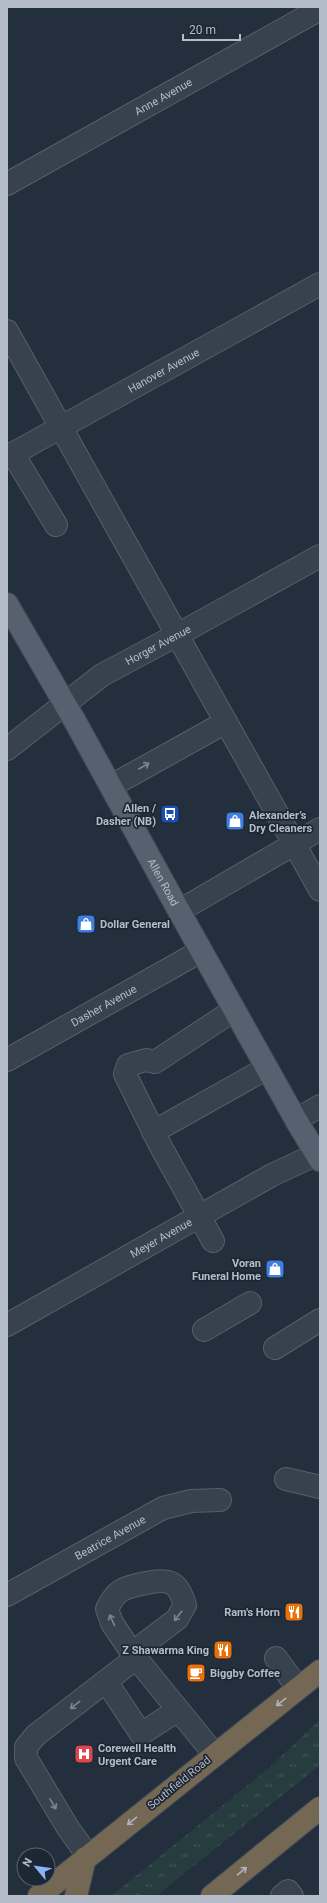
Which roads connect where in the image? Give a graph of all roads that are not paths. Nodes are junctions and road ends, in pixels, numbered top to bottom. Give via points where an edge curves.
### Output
1 (320, 9) edge
2 (7, 184) edge
3 (320, 284) edge
4 (7, 331) edge
5 (62, 428) junction
6 (10, 455) edge
7 (56, 526) dead end
8 (320, 556) edge
9 (7, 604) edge
10 (13, 627) edge
11 (177, 635) junction
12 (66, 704) junction
13 (226, 722) junction
14 (7, 749) edge
15 (111, 786) junction
16 (320, 829) edge
17 (294, 844) junction
18 (320, 890) edge
19 (179, 911) junction
20 (201, 951) junction
21 (234, 1010) junction
22 (7, 1060) edge
23 (267, 1068) junction
24 (320, 1106) edge
25 (296, 1120) junction
26 (154, 1132) junction
27 (318, 1157) edge
28 (198, 1217) junction
29 (213, 1242) dead end
30 (250, 1303) dead end
31 (320, 1320) edge
32 (7, 1325) edge
33 (204, 1330) dead end
34 (275, 1348) dead end
35 (286, 1479) dead end
36 (320, 1487) edge
37 (220, 1500) dead end
38 (7, 1595) edge
39 (276, 1658) dead end
40 (320, 1670) edge
41 (106, 1681) junction
42 (298, 1688) junction
43 (178, 1710) junction
44 (215, 1755) junction
45 (320, 1808) edge
46 (87, 1857) junction
47 (39, 1896) edge
48 (76, 1896) edge
49 (212, 1896) edge
50 (282, 1896) edge
51 (292, 1896) edge

1 - 2 street, Anne Avenue
3 - 5 street, Hanover Avenue
4 - 5 street
5 - 6 street, Hanover Avenue
5 - 11 street
6 - 7 street
8 - 11 street, Horger Avenue
9 - 10 main road, Allen Road
10 - 12 main road, Allen Road
11 - 12 street, Horger Avenue via 102,675
11 - 13 street
12 - 14 street, Horger Avenue
12 - 15 main road, Allen Road
15 -> 13 street
13 - 17 street
15 - 19 main road, Allen Road
16 - 17 street
17 - 18 street
17 - 19 street
19 - 20 main road, Allen Road
20 - 21 main road, Allen Road
20 - 22 street, Dasher Avenue
21 - 23 main road, Allen Road
21 - 26 street via 155,1062 146,1060 128,1065 125,1074
23 - 25 main road, Allen Road
23 - 26 street
24 - 25 street
25 - 27 main road, Allen Road
26 - 28 street
27 - 28 street, Meyer Avenue via 272,1175
28 - 29 street
28 - 32 street, Meyer Avenue
30 - 33 street
31 - 34 street
35 - 36 street
37 - 38 street, Beatrice Avenue via 191,1501 163,1508
39 - 42 street
40 - 42 highway, Southfield Road
41 - 43 street via 142,1734
41 - 43 street via 134,1655
41 -> 46 street via 36,1735 26,1747 26,1758
42 -> 44 highway, Southfield Road
43 - 44 street
44 -> 46 highway, Southfield Road
49 -> 45 highway
46 - 47 highway, Southfield Road
46 - 48 highway
50 - 51 street via 288,1891

